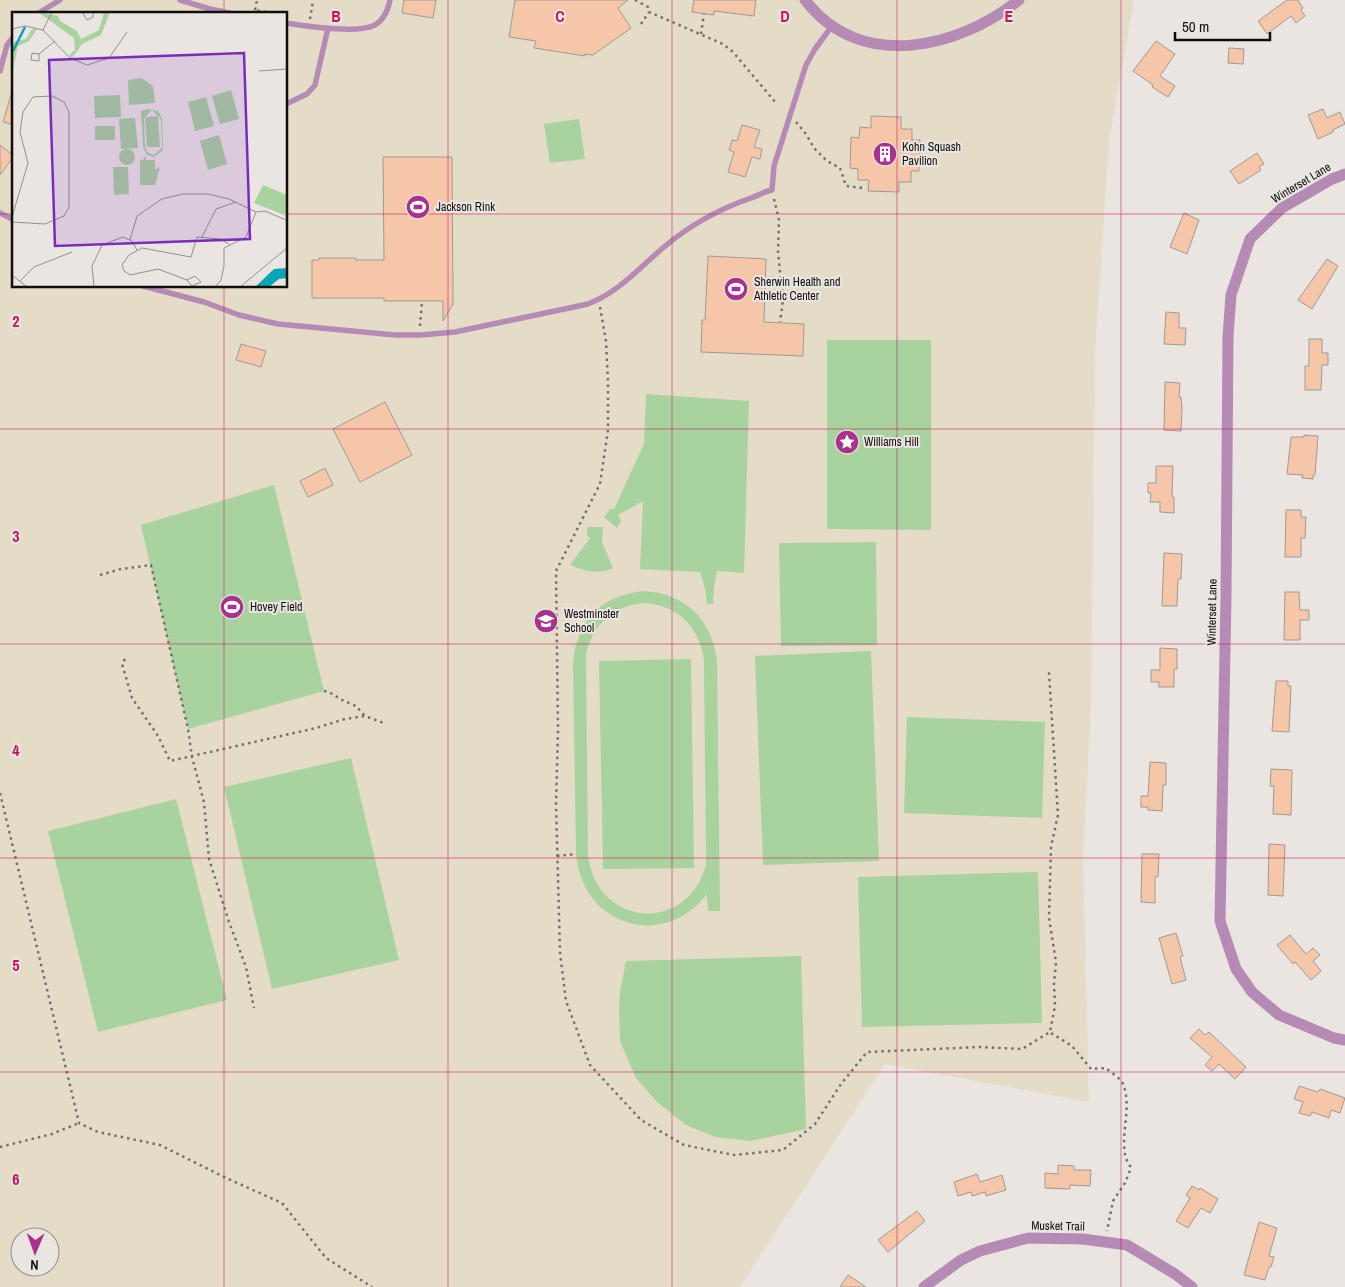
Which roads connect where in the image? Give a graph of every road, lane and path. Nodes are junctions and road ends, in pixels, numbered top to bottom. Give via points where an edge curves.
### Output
1 (60, 0) edge
2 (180, 0) edge
3 (257, 0) edge
4 (390, 0) edge
5 (635, 0) edge
6 (805, 0) edge
7 (1019, 0) edge
8 (313, 1) edge
9 (40, 12) edge
10 (222, 12) edge
11 (255, 12) edge
12 (649, 12) junction
13 (704, 14) dead end
14 (310, 19) dead end
15 (288, 23) edge
16 (641, 24) dead end
17 (832, 26) junction
18 (328, 28) junction
19 (701, 34) junction
20 (12, 39) edge
21 (0, 71) edge
22 (288, 103) edge
23 (776, 103) dead end
24 (790, 116) junction
25 (1345, 174) edge
26 (863, 188) dead end
27 (772, 190) junction
28 (0, 213) edge
29 (12, 219) edge
30 (151, 288) edge
31 (598, 300) junction
32 (422, 302) dead end
33 (780, 322) dead end
34 (420, 335) junction
35 (100, 576) dead end
36 (125, 660) dead end
37 (1051, 669) dead end
38 (324, 691) dead end
39 (364, 716) junction
40 (384, 723) dead end
41 (192, 757) junction
42 (0, 793) edge
43 (576, 854) dead end
44 (557, 856) junction
45 (254, 1008) dead end
46 (1050, 1032) junction
47 (1345, 1040) edge
48 (79, 1123) junction
49 (0, 1147) edge
50 (1106, 1242) junction
51 (372, 1287) edge
52 (924, 1287) edge
53 (1192, 1287) edge

1 - 9 lane
2 - 10 lane
3 - 11 path
4 - 18 lane via 385,15 374,26
5 - 12 path via 648,7
6 - 17 street
7 - 17 street via 986,22 921,45 879,45
8 - 14 path
12 - 16 path
12 - 19 path
13 - 19 path
15 - 18 lane
17 - 24 lane via 808,61
18 - 22 lane via 315,84 306,94
19 - 23 path via 733,52
20 - 21 lane
24 - 26 path via 814,148 840,168 846,186
24 - 27 lane via 774,166
25 - 47 street, Winterset Lane via 1332,178 1282,208 1250,239 1231,295 1220,921 1236,969 1252,992 1279,1015
27 - 31 lane via 723,208 698,223 666,245 621,286
27 - 33 path via 780,220 778,252 783,300
28 - 29 lane
30 - 34 lane via 278,324
31 - 34 lane via 563,311 455,332
31 - 44 path via 606,350 607,439 600,484 556,571
32 - 34 path
35 - 41 path via 150,565
36 - 41 path via 122,664 132,698 158,736 170,761
37 - 46 path via 1058,815 1050,856 1050,918 1056,962 1055,1006
38 - 39 path via 356,706
39 - 40 path
39 - 41 path
41 - 45 path via 204,802 209,859 246,967
42 - 48 path
43 - 44 path
44 - 46 path via 560,953 566,1001 590,1065 641,1120 684,1145 734,1155 783,1150 815,1124 867,1052 978,1047 1022,1049
46 - 50 path via 1072,1046 1091,1069 1106,1068 1123,1082 1126,1097 1125,1156 1131,1168 1113,1201
48 - 49 path via 52,1134
48 - 51 path via 98,1132 160,1145 282,1203 326,1258
50 - 52 street, Musket Trail via 1028,1238 980,1250
50 - 53 street, Musket Trail via 1127,1245

